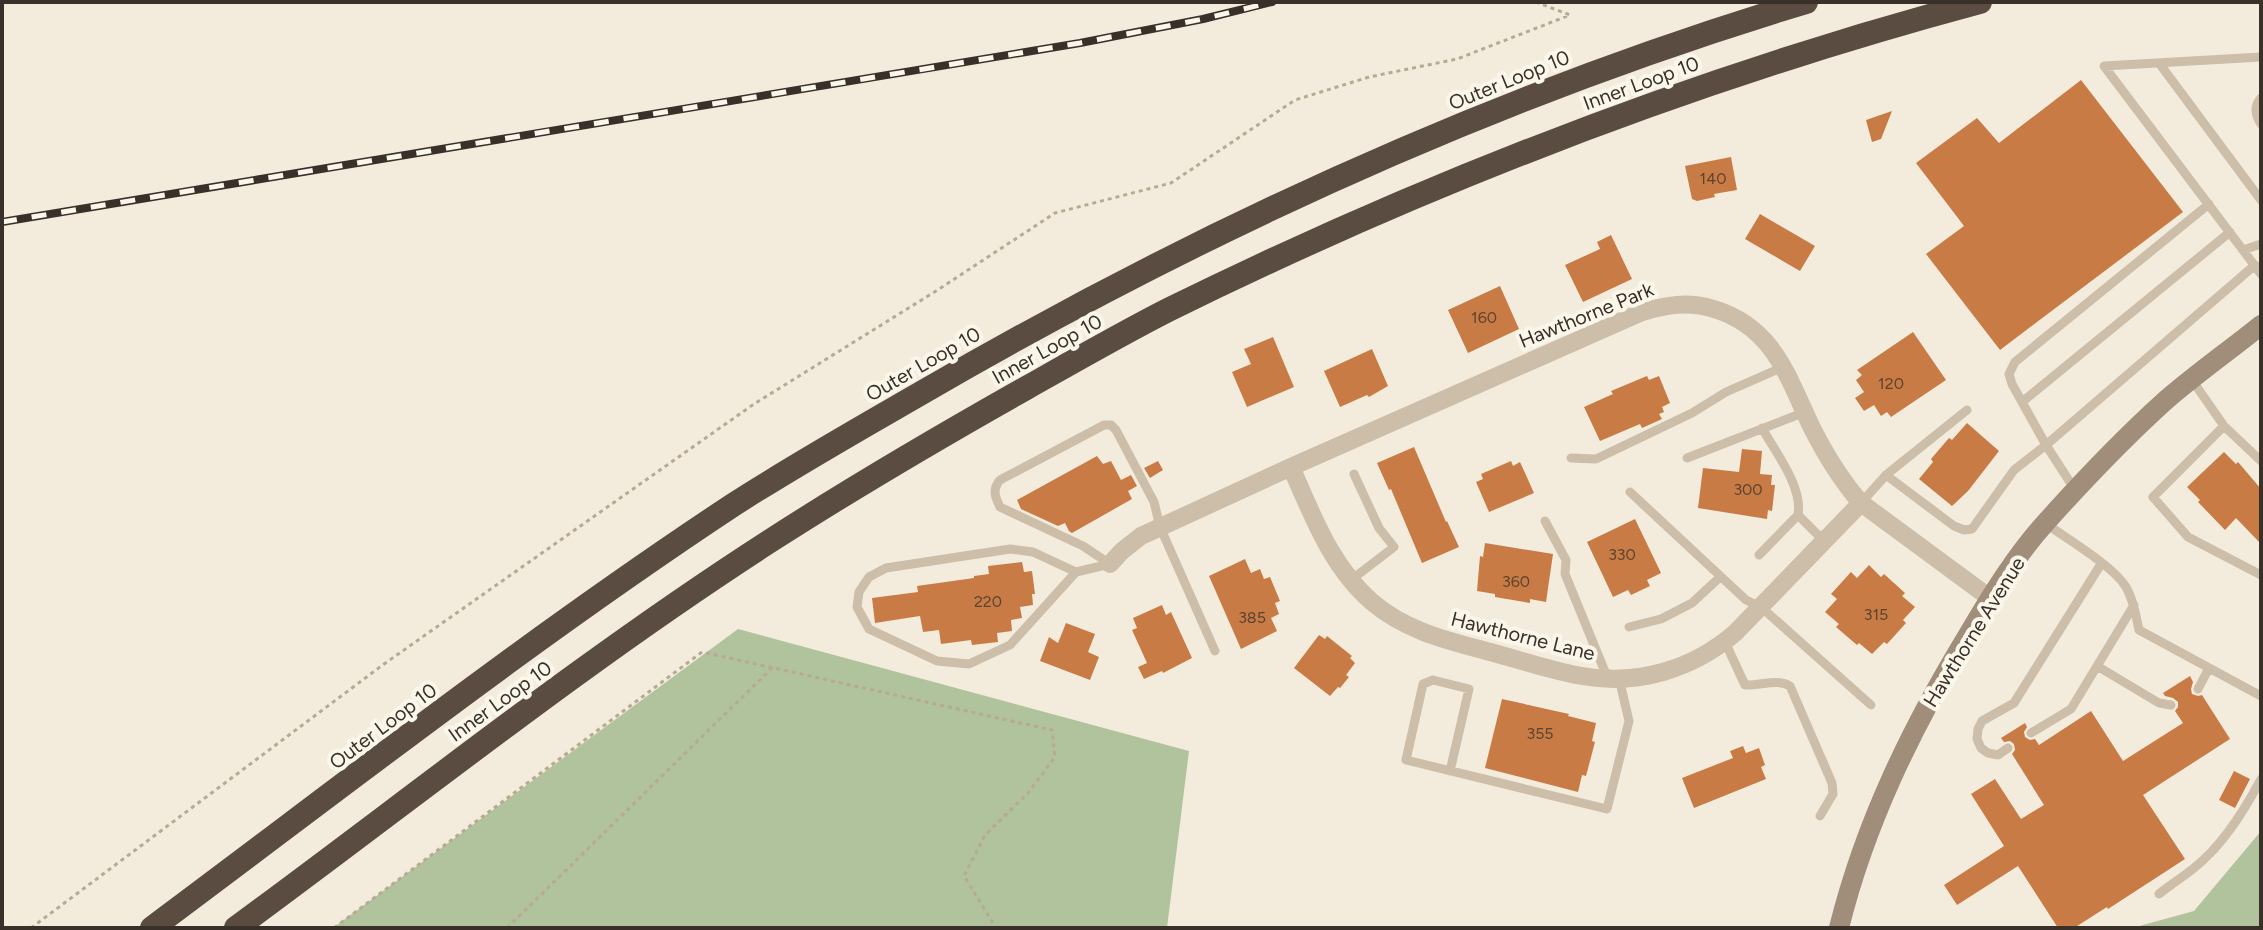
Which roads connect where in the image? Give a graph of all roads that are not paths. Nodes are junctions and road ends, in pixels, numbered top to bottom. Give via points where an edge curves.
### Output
1 (1776, 2) edge
2 (1806, 2) edge
3 (1980, 2) edge
4 (1705, 32) junction
5 (2261, 57) edge
6 (2159, 63) junction
7 (2261, 98) edge
8 (2261, 124) edge
9 (2261, 200) edge
10 (2209, 204) junction
11 (2230, 232) junction
12 (2261, 244) edge
13 (2243, 250) junction
14 (2258, 270) edge
15 (2261, 325) edge
16 (1783, 367) junction
17 (2192, 380) junction
18 (2022, 402) junction
19 (1967, 410) dead end
20 (1805, 412) junction
21 (2224, 426) junction
22 (1762, 428) junction
23 (2046, 445) junction
24 (1571, 458) dead end
25 (1687, 458) dead end
26 (2261, 461) edge
27 (1291, 467) junction
28 (1354, 474) dead end
29 (1886, 475) junction
30 (2075, 490) junction
31 (1630, 492) dead end
32 (1861, 503) junction
33 (1798, 515) junction
34 (1545, 521) dead end
35 (2045, 523) junction
36 (1160, 527) junction
37 (1824, 541) junction
38 (1759, 555) dead end
39 (1110, 564) junction
40 (2101, 564) junction
41 (1076, 572) junction
42 (2261, 575) edge
43 (1720, 577) junction
44 (1351, 580) junction
45 (1990, 598) junction
46 (2134, 605) junction
47 (1761, 607) junction
48 (1629, 627) dead end
49 (1725, 642) junction
50 (1215, 651) dead end
51 (2097, 666) junction
52 (2209, 668) junction
53 (1614, 678) junction
54 (2198, 689) dead end
55 (2261, 696) edge
56 (1871, 705) dead end
57 (2171, 705) dead end
58 (2031, 733) dead end
59 (2008, 748) dead end
60 (1450, 771) junction
61 (2261, 779) edge
62 (1820, 816) dead end
63 (2159, 894) dead end
64 (152, 928) edge
65 (236, 928) edge
66 (1839, 928) edge

1 - 4 highway
2 - 4 highway, Outer Loop 10
3 - 65 highway, Inner Loop 10 via 1758,67 1626,113 1355,223 1165,312 946,433 768,542 598,659
4 - 64 highway, Outer Loop 10 via 1582,76 1355,170 1167,259 974,362 774,480 549,632
5 - 6 lane
6 - 9 lane
6 - 10 lane via 2104,66
7 - 8 lane via 2256,106
10 - 11 lane
10 - 18 lane via 2015,362 2009,374
11 - 13 lane
11 - 18 lane
12 - 13 lane
13 - 14 lane
14 - 23 lane
15 - 17 main road, Hawthorne Avenue
16 - 20 street, Hawthorne Park
16 - 24 lane via 1596,459
16 - 27 street, Hawthorne Park via 1763,337 1727,313 1686,304 1664,306
17 - 21 lane
17 - 30 main road, Hawthorne Avenue
18 - 23 lane
19 - 29 lane
20 - 22 lane
20 - 32 street, Hawthorne Park
21 - 26 lane
21 - 42 lane via 2153,497 2188,537
22 - 25 lane
22 - 33 lane via 1798,493
23 - 29 lane via 2014,470 1972,529 1954,526
23 - 30 lane
27 - 36 street, Hawthorne Park
27 - 44 street, Hawthorne Lane via 1321,533
28 - 44 lane via 1379,528 1394,547
29 - 32 lane
30 - 35 main road, Hawthorne Avenue
31 - 43 lane
32 - 37 street, Hawthorne Lane
32 - 45 street, Hawthorne Park
33 - 37 lane
33 - 38 lane
34 - 53 lane
35 - 40 lane
35 - 45 main road, Hawthorne Avenue
36 - 39 street, Hawthorne Park via 1141,536
36 - 39 lane via 1154,502 1111,425 995,486 1000,507
36 - 50 lane
37 - 47 street, Hawthorne Lane
39 - 41 lane
40 - 46 lane via 2115,573
40 - 59 lane via 2014,703 1982,721 1977,739 1981,748 1998,755
41 - 41 lane via 1033,552 1010,549 886,568 869,577 857,607 869,629 896,643 937,661 969,664 1010,645
43 - 47 lane
43 - 48 lane via 1692,603
44 - 53 street, Hawthorne Lane via 1389,615 1440,639 1583,677
45 - 66 main road, Hawthorne Avenue via 1893,772 1864,843
46 - 51 lane
46 - 52 lane via 2139,630
47 - 49 street, Hawthorne Lane
47 - 56 lane
49 - 53 street, Hawthorne Lane via 1666,672
49 - 62 lane via 1745,685 1778,681 1790,686 1832,783 1833,794
51 - 57 lane
51 - 58 lane via 2071,709
52 - 54 lane
52 - 55 lane
53 - 60 lane via 1629,721 1607,809
60 - 60 lane via 1406,760 1423,684 1433,680 1469,689
61 - 63 lane via 2243,813 2209,855

